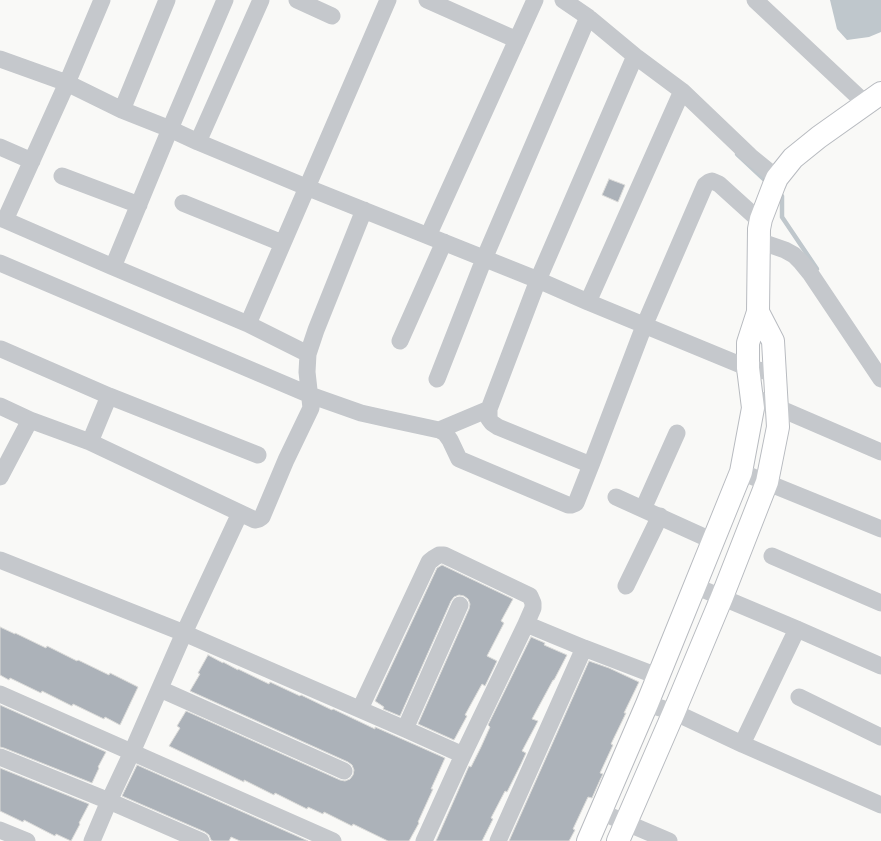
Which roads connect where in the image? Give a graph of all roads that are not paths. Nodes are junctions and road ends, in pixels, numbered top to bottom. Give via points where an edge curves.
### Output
1 (102, 0) edge
2 (167, 0) edge
3 (225, 0) edge
4 (261, 0) edge
5 (297, 0) edge
6 (388, 0) edge
7 (427, 0) edge
8 (536, 0) edge
9 (563, 0) edge
10 (755, 0) edge
11 (332, 16) dead end
12 (588, 17) junction
13 (517, 40) junction
14 (635, 56) junction
15 (0, 59) edge
16 (67, 83) junction
17 (682, 91) junction
18 (873, 98) edge
19 (122, 110) junction
20 (170, 129) junction
21 (198, 142) junction
22 (0, 147) edge
23 (32, 161) junction
24 (62, 176) dead end
25 (776, 181) junction
26 (306, 187) junction
27 (183, 203) dead end
28 (138, 205) junction
29 (364, 210) junction
30 (3, 219) edge
31 (760, 227) junction
32 (428, 236) junction
33 (444, 242) junction
34 (282, 243) junction
35 (484, 258) junction
36 (0, 263) edge
37 (113, 267) junction
38 (538, 280) junction
39 (588, 302) junction
40 (758, 312) junction
41 (248, 324) junction
42 (644, 326) junction
43 (400, 341) dead end
44 (1, 349) edge
45 (308, 354) junction
46 (748, 368) junction
47 (775, 373) junction
48 (437, 379) dead end
49 (881, 379) edge
50 (310, 395) junction
51 (109, 396) junction
52 (751, 396) junction
53 (0, 406) edge
54 (777, 406) junction
55 (489, 409) junction
56 (30, 420) junction
57 (439, 430) junction
58 (677, 433) dead end
59 (90, 442) junction
60 (881, 452) edge
61 (258, 455) dead end
62 (590, 465) junction
63 (741, 472) junction
64 (0, 477) edge
65 (768, 482) junction
66 (616, 497) dead end
67 (643, 509) junction
68 (240, 513) junction
69 (660, 516) junction
70 (881, 530) edge
71 (713, 541) junction
72 (772, 556) dead end
73 (0, 560) edge
74 (626, 586) dead end
75 (695, 586) junction
76 (722, 597) junction
77 (881, 603) edge
78 (460, 605) dead end
79 (526, 624) junction
80 (797, 629) junction
81 (184, 633) junction
82 (584, 648) junction
83 (881, 666) edge
84 (657, 676) junction
85 (160, 689) junction
86 (0, 694) edge
87 (799, 696) dead end
88 (647, 704) junction
89 (360, 709) junction
90 (674, 712) junction
91 (405, 729) junction
92 (881, 737) edge
93 (742, 744) junction
94 (132, 752) junction
95 (463, 755) junction
96 (0, 757) edge
97 (344, 772) dead end
98 (109, 801) junction
99 (881, 804) edge
100 (601, 812) junction
101 (0, 830) edge
102 (622, 832) edge
103 (27, 841) edge
104 (92, 841) edge
105 (201, 841) edge
106 (333, 841) edge
107 (424, 841) edge
108 (498, 841) edge
109 (588, 841) edge
110 (668, 841) edge

1 - 16 street
2 - 19 street
3 - 20 street
4 - 21 street
5 - 11 street
6 - 26 street
7 - 13 street
8 - 13 street
9 - 12 street
10 - 18 street
12 - 14 street
12 - 35 street
13 - 32 street
14 - 17 street
14 - 38 street
15 - 16 street
16 - 19 street
16 - 23 street
17 - 25 street
17 - 39 street
18 - 25 street via 793,158
19 - 20 street
20 - 21 street
20 - 28 street
21 - 26 street
22 - 23 street
23 - 30 street
24 - 28 street
25 - 31 street
26 - 29 street
26 - 34 street
27 - 34 street
28 - 37 street
29 - 32 street
29 - 45 street
30 - 37 street
31 - 40 street
31 - 42 street via 719,184 712,181 705,185
31 - 49 street via 794,255 810,273
32 - 33 street
33 - 35 street
33 - 43 street
34 - 41 street
35 - 38 street
35 - 48 street
36 - 50 street
37 - 41 street
38 - 39 street
38 - 55 street
39 - 42 street
40 - 46 street via 748,343
40 - 47 street via 773,341
41 - 45 street
42 - 46 street
42 - 62 street
44 - 51 street
45 - 50 street
46 - 47 street
46 - 52 street
47 - 54 street
50 - 57 street via 361,413
50 - 68 street via 310,408 262,517 255,520
51 - 59 street
51 - 61 street
52 - 54 street
52 - 63 street via 753,408
53 - 56 street
54 - 60 street
54 - 65 street via 778,427
55 - 57 street
55 - 62 street via 489,419 498,427
56 - 59 street
56 - 64 street
57 - 62 street via 450,440 459,459 568,505 576,503
58 - 67 street
59 - 68 street
63 - 65 street
63 - 71 street
65 - 70 street
65 - 76 street
66 - 67 street
67 - 69 street
68 - 81 street
69 - 71 street
69 - 74 street
71 - 75 street
72 - 77 street
73 - 81 street
75 - 76 street
75 - 84 street
76 - 80 street
76 - 90 street
78 - 91 street
79 - 82 street
79 - 89 street via 533,608 530,596 444,555 439,555 429,562
79 - 95 street
80 - 83 street
80 - 93 street
81 - 85 street
81 - 89 street
82 - 84 street
82 - 108 street
84 - 88 street
85 - 94 street
85 - 97 street
86 - 94 street
87 - 92 street
88 - 90 street
88 - 100 street
89 - 91 street
90 - 93 street
90 - 102 street
91 - 95 street
93 - 99 street
94 - 98 street
94 - 106 street
95 - 107 street
96 - 98 street
98 - 104 street
98 - 105 street
100 - 102 street
100 - 109 street
101 - 103 street
102 - 110 street

